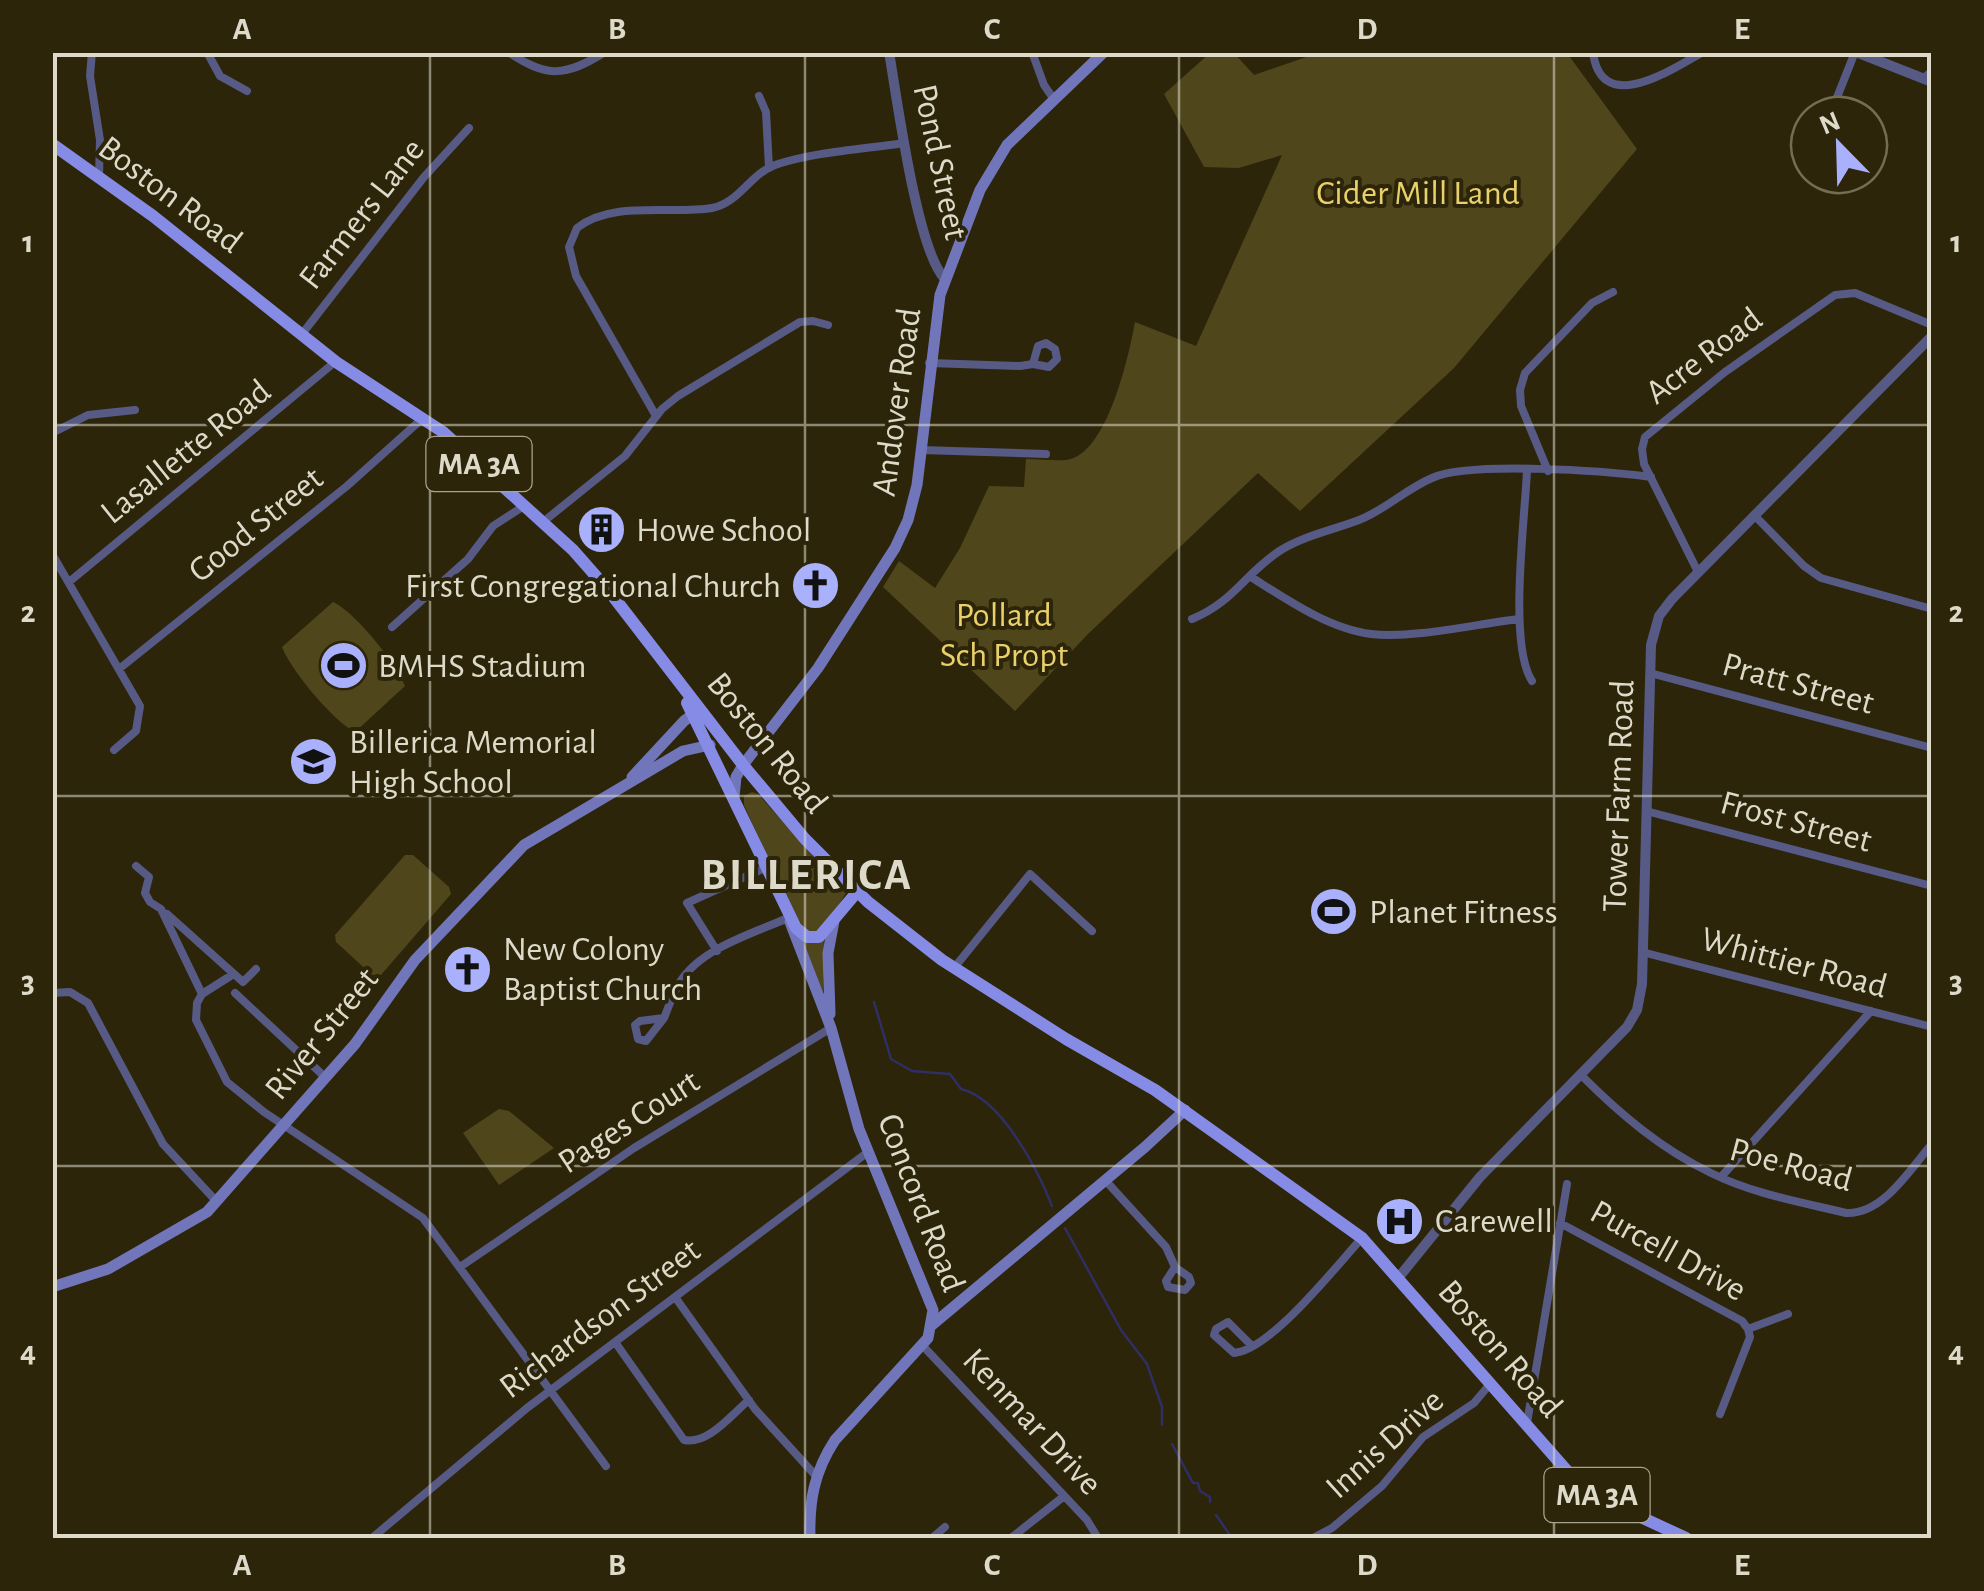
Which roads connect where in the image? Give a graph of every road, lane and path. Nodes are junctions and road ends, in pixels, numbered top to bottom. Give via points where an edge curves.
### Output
1 (92, 52) edge
2 (207, 52) edge
3 (508, 52) edge
4 (605, 52) edge
5 (889, 52) edge
6 (1032, 52) edge
7 (1104, 52) edge
8 (1593, 52) edge
9 (1704, 52) edge
10 (1855, 52) edge
11 (1929, 77) edge
12 (247, 91) dead end
13 (1838, 95) edge
14 (759, 96) dead end
15 (1053, 98) junction
16 (469, 128) dead end
17 (904, 143) junction
18 (52, 144) edge
19 (770, 168) junction
20 (99, 178) junction
21 (946, 279) junction
22 (1612, 292) dead end
23 (828, 325) dead end
24 (1932, 325) edge
25 (301, 335) junction
26 (1932, 336) edge
27 (336, 362) junction
28 (930, 362) junction
29 (1033, 364) dead end
30 (135, 410) dead end
31 (656, 416) junction
32 (423, 418) junction
33 (52, 433) edge
34 (921, 450) junction
35 (1046, 454) dead end
36 (1528, 470) junction
37 (1548, 471) junction
38 (1652, 477) junction
39 (524, 505) junction
40 (1754, 515) junction
41 (543, 522) junction
42 (52, 554) edge
43 (1698, 572) junction
44 (1251, 577) junction
45 (69, 582) junction
46 (1932, 608) edge
47 (1192, 619) dead end
48 (1519, 619) junction
49 (392, 627) dead end
50 (119, 669) junction
51 (1650, 673) junction
52 (1532, 681) dead end
53 (697, 712) junction
54 (710, 745) junction
55 (1932, 748) edge
56 (114, 750) dead end
57 (743, 766) junction
58 (762, 788) junction
59 (619, 790) junction
60 (734, 797) junction
61 (1646, 811) junction
62 (136, 866) dead end
63 (766, 868) junction
64 (1932, 886) edge
65 (858, 892) junction
66 (161, 908) junction
67 (788, 918) junction
68 (834, 921) junction
69 (1092, 931) dead end
70 (196, 942) junction
71 (182, 952) junction
72 (717, 952) junction
73 (1642, 952) junction
74 (954, 968) junction
75 (256, 969) dead end
76 (232, 975) junction
77 (52, 992) edge
78 (235, 993) dead end
79 (202, 994) junction
80 (1871, 1011) junction
81 (664, 1018) dead end
82 (1932, 1027) edge
83 (831, 1028) junction
84 (1581, 1075) junction
85 (326, 1078) junction
86 (1184, 1110) junction
87 (285, 1124) junction
88 (1932, 1144) edge
89 (868, 1152) junction
90 (1721, 1177) junction
91 (1105, 1180) junction
92 (1567, 1184) dead end
93 (217, 1202) junction
94 (1560, 1223) junction
95 (1362, 1238) junction
96 (460, 1267) junction
97 (1176, 1267) dead end
98 (1399, 1277) junction
99 (52, 1287) edge
100 (674, 1297) junction
101 (1788, 1314) dead end
102 (932, 1326) junction
103 (1748, 1328) junction
104 (615, 1342) junction
105 (922, 1346) junction
106 (1252, 1346) junction
107 (1490, 1384) junction
108 (550, 1390) junction
109 (749, 1400) junction
110 (1720, 1414) dead end
111 (1526, 1427) junction
112 (606, 1466) dead end
113 (816, 1476) junction
114 (1064, 1497) junction
115 (945, 1527) dead end
116 (372, 1538) edge
117 (810, 1538) edge
118 (932, 1538) edge
119 (1010, 1538) edge
120 (1098, 1538) edge
121 (1312, 1538) edge
122 (1686, 1538) edge

1 - 20 street
2 - 12 street via 220,76
3 - 4 street via 555,72
5 - 17 street, Pond Street
6 - 15 street
7 - 15 main road, Andover Road
8 - 9 street via 1602,75 1630,86
10 - 11 street
10 - 13 street
14 - 19 street
15 - 21 main road, Andover Road via 989,174
16 - 25 street, Farmers Lane
17 - 19 street
17 - 21 street, Pond Street via 933,262
18 - 20 main road, Boston Road / MA 3A
19 - 31 street via 720,206 608,214 584,223 570,240 576,276
20 - 25 main road, Boston Road / MA 3A
21 - 28 main road, Andover Road
22 - 37 street via 1580,315 1522,381 1521,406
23 - 31 street via 800,322
24 - 38 street, Acre Road via 1855,293 1828,298 1648,433 1642,455
25 - 27 main road, Boston Road / MA 3A
26 - 40 street, Tower Farm Road
27 - 32 main road, Boston Road / MA 3A
27 - 45 street, Lasallette Road
28 - 29 street
28 - 34 main road, Andover Road
30 - 33 street via 88,415
31 - 41 street via 625,456
32 - 39 main road, Boston Road / MA 3A
32 - 50 street, Good Street
34 - 35 street
34 - 57 main road, Andover Road via 913,506 896,548 818,668
36 - 37 street
36 - 44 street via 1464,470 1432,478 1369,516 1291,544
36 - 48 street
37 - 38 street
38 - 43 street, Acre Road
39 - 41 main road, Boston Road / MA 3A
39 - 49 street via 493,526
40 - 43 street, Tower Farm Road
40 - 46 street via 1821,578
41 - 53 main road, Boston Road / MA 3A via 585,562
42 - 45 street
43 - 51 street, Tower Farm Road via 1659,616
44 - 47 street
44 - 48 street via 1345,628 1369,634
45 - 50 street
48 - 52 street via 1520,654
50 - 56 street via 140,712 136,731
51 - 55 street, Pratt Street
51 - 61 street, Tower Farm Road
53 - 54 main road, Concord Road / MA 3A
53 - 57 main road, Boston Road / MA 3A
53 - 59 main road, River Street
54 - 59 main road, River Street via 683,751
54 - 60 main road, Concord Road / MA 3A
57 - 58 main road, Boston Road / MA 3A
57 - 60 main road
58 - 60 main road via 747,787
58 - 65 main road, Boston Road / MA 3A
59 - 85 main road, River Street via 524,844 415,960
60 - 63 main road, Concord Road / MA 3A
61 - 64 street, Frost Street
61 - 73 street, Tower Farm Road
62 - 66 street via 149,877 150,902
63 - 67 main road, Concord Road / MA 3A
63 - 72 street via 687,902
65 - 68 main road
65 - 74 main road, Boston Road / MA 3A
66 - 70 street
66 - 71 street
67 - 68 main road via 811,939
67 - 72 street
67 - 83 main road, Concord Road
68 - 83 main road via 828,953
69 - 74 street via 1030,874
70 - 71 street
70 - 76 street
71 - 79 street
72 - 81 street via 680,980
73 - 80 street, Whittier Road
73 - 84 street, Tower Farm Road via 1632,1019
74 - 86 main road, Boston Road / MA 3A
75 - 76 street via 243,982
76 - 79 street
77 - 93 street via 88,1002 163,1144
78 - 85 street
79 - 87 street via 196,1020 227,1082
80 - 82 street, Whittier Road
80 - 90 street
83 - 89 main road, Concord Road
83 - 96 street, Pages Court via 634,1148
84 - 90 street, Poe Road via 1634,1125
84 - 98 street, Tower Farm Road via 1480,1177
85 - 87 main road, River Street
86 - 91 main road
86 - 95 main road, Boston Road / MA 3A
87 - 93 main road, River Street
87 - 96 street via 423,1218
88 - 90 street, Poe Road via 1880,1202 1856,1214
89 - 100 street, Richardson Street
89 - 102 main road, Concord Road via 930,1298
91 - 97 street
91 - 102 main road
92 - 94 street
93 - 99 main road, River Street via 108,1269
94 - 103 street, Purcell Drive
94 - 111 street
95 - 98 main road, Boston Road / MA 3A
95 - 106 street via 1290,1317
96 - 108 street
98 - 107 main road, Boston Road / MA 3A
100 - 104 street, Richardson Street
100 - 109 street
101 - 103 street, Purcell Drive
102 - 105 main road, Concord Road
103 - 110 street, Purcell Drive
104 - 108 street, Richardson Street
104 - 109 street via 688,1442 706,1436
105 - 113 main road, Concord Road via 835,1440
105 - 114 street, Kenmar Drive
106 - 106 street via 1228,1322 1216,1328 1214,1335 1234,1354
107 - 111 main road, Boston Road / MA 3A
107 - 121 street, Innis Drive via 1423,1437 1382,1486
108 - 112 street
108 - 116 street, Richardson Street
109 - 113 street
111 - 122 main road, Boston Road / MA 3A via 1590,1490
113 - 117 main road, Concord Road
114 - 119 street
114 - 120 street, Kenmar Drive
115 - 118 street

